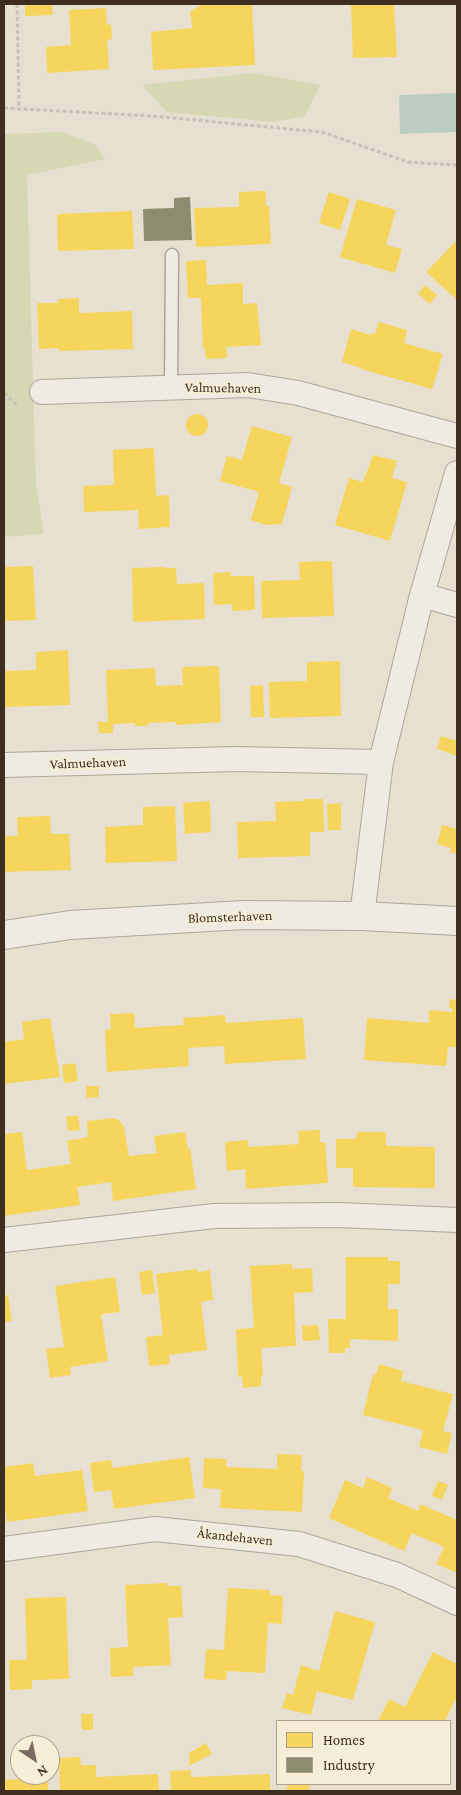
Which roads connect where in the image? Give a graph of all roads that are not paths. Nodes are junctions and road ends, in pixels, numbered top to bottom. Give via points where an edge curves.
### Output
1 (172, 254) dead end
2 (171, 387) junction
3 (42, 392) dead end
4 (457, 436) edge
5 (457, 473) edge
6 (422, 595) junction
7 (457, 605) edge
8 (382, 762) junction
9 (4, 765) edge
10 (362, 916) junction
11 (457, 921) edge
12 (4, 934) edge
13 (457, 1220) edge
14 (4, 1240) edge
15 (4, 1549) edge
16 (457, 1603) edge

1 - 2 lane
2 - 3 street, Valmuehaven
2 - 4 street, Valmuehaven via 248,385 298,393
5 - 6 street
6 - 7 street
6 - 8 street
8 - 9 street, Valmuehaven via 236,759
8 - 10 street
10 - 11 street, Blomsterhaven
10 - 12 street, Blomsterhaven via 244,915 70,925
13 - 14 street via 338,1215 214,1216
15 - 16 street, Åkandehaven via 155,1530 300,1544 397,1575

